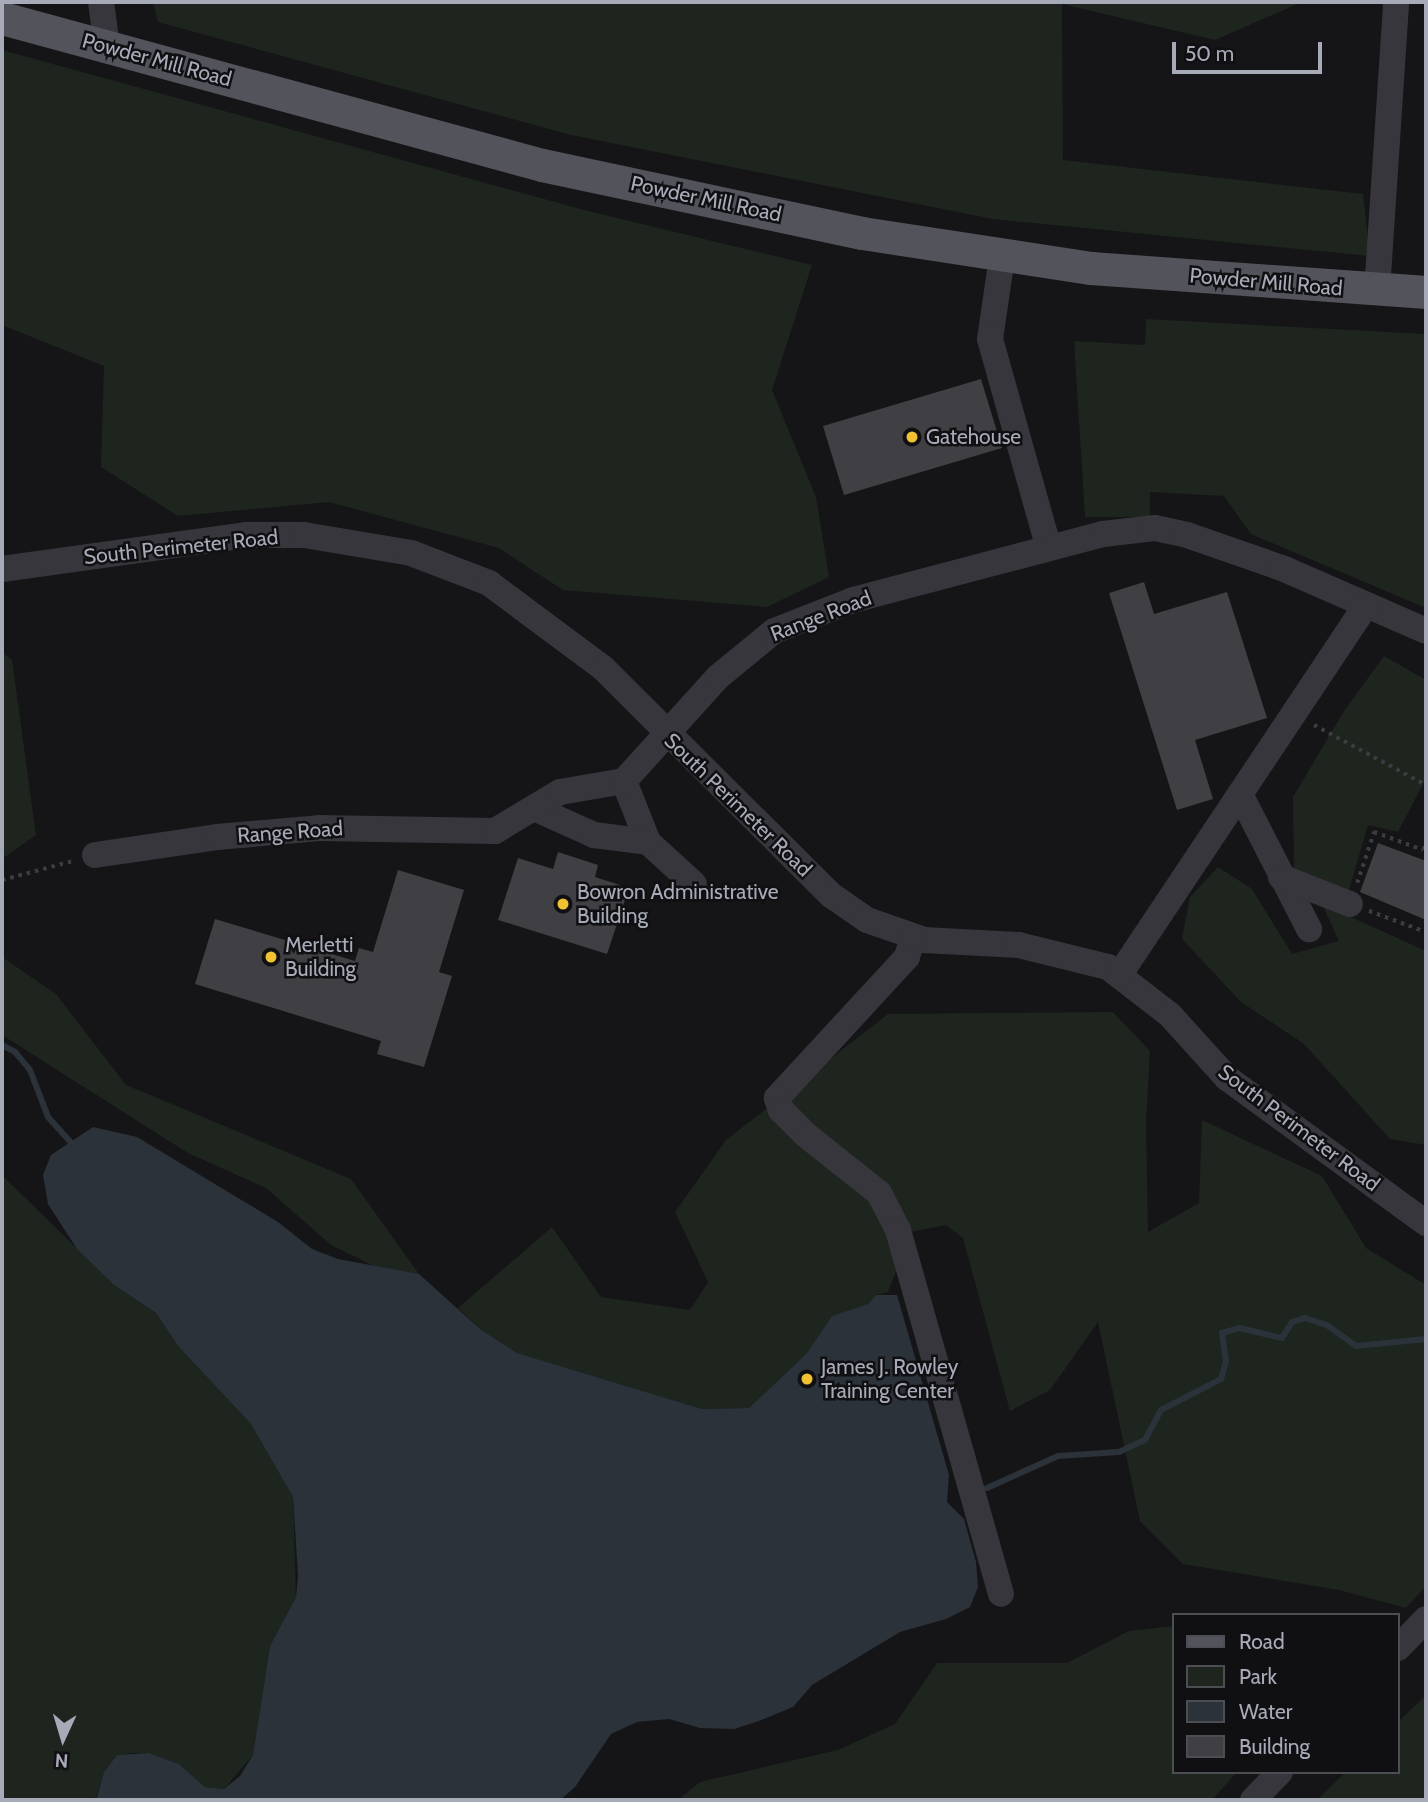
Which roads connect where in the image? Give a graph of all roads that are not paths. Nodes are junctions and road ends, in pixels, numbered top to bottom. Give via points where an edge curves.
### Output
1 (101, 2) edge
2 (1396, 2) edge
3 (2, 18) edge
4 (107, 47) junction
5 (1002, 257) junction
6 (1377, 291) junction
7 (1426, 292) edge
8 (1048, 545) junction
9 (2, 569) edge
10 (1366, 605) junction
11 (1426, 631) edge
12 (668, 736) junction
13 (624, 781) junction
14 (1240, 794) junction
15 (537, 809) junction
16 (648, 842) junction
17 (95, 855) road end
18 (1281, 877) junction
19 (694, 884) dead end
20 (1350, 904) road end
21 (1310, 929) dead end
22 (914, 937) junction
23 (1120, 974) junction
24 (1426, 1223) edge
25 (1001, 1594) dead end
26 (1426, 1619) edge
27 (1400, 1646) edge
28 (1278, 1774) edge
29 (1253, 1800) edge

1 - 4 street
2 - 6 street
3 - 4 main road, Powder Mill Road
4 - 5 main road, Powder Mill Road via 542,165 862,233
5 - 6 main road, Powder Mill Road
5 - 8 street via 990,339
6 - 7 main road, Powder Mill Road
8 - 10 street, Range Road via 1155,528 1282,568
8 - 12 street, Range Road via 853,600 774,631 718,677
9 - 12 street, South Perimeter Road via 269,534 329,536 411,553 489,583 526,607 603,667
10 - 11 street, Range Road
10 - 14 street
12 - 13 street, Range Road
12 - 22 street, South Perimeter Road via 831,895 880,927
13 - 15 street, Range Road via 578,786
13 - 16 street
14 - 18 street
14 - 23 street
15 - 16 street via 594,835
15 - 17 street, Range Road via 495,831 319,828
16 - 19 street
18 - 20 street
18 - 21 street
22 - 23 street, South Perimeter Road via 1057,951
22 - 25 street via 907,957 777,1098 781,1110 806,1135 879,1193 898,1230
23 - 24 street, South Perimeter Road via 1170,1015 1227,1078
26 - 27 street
28 - 29 street

